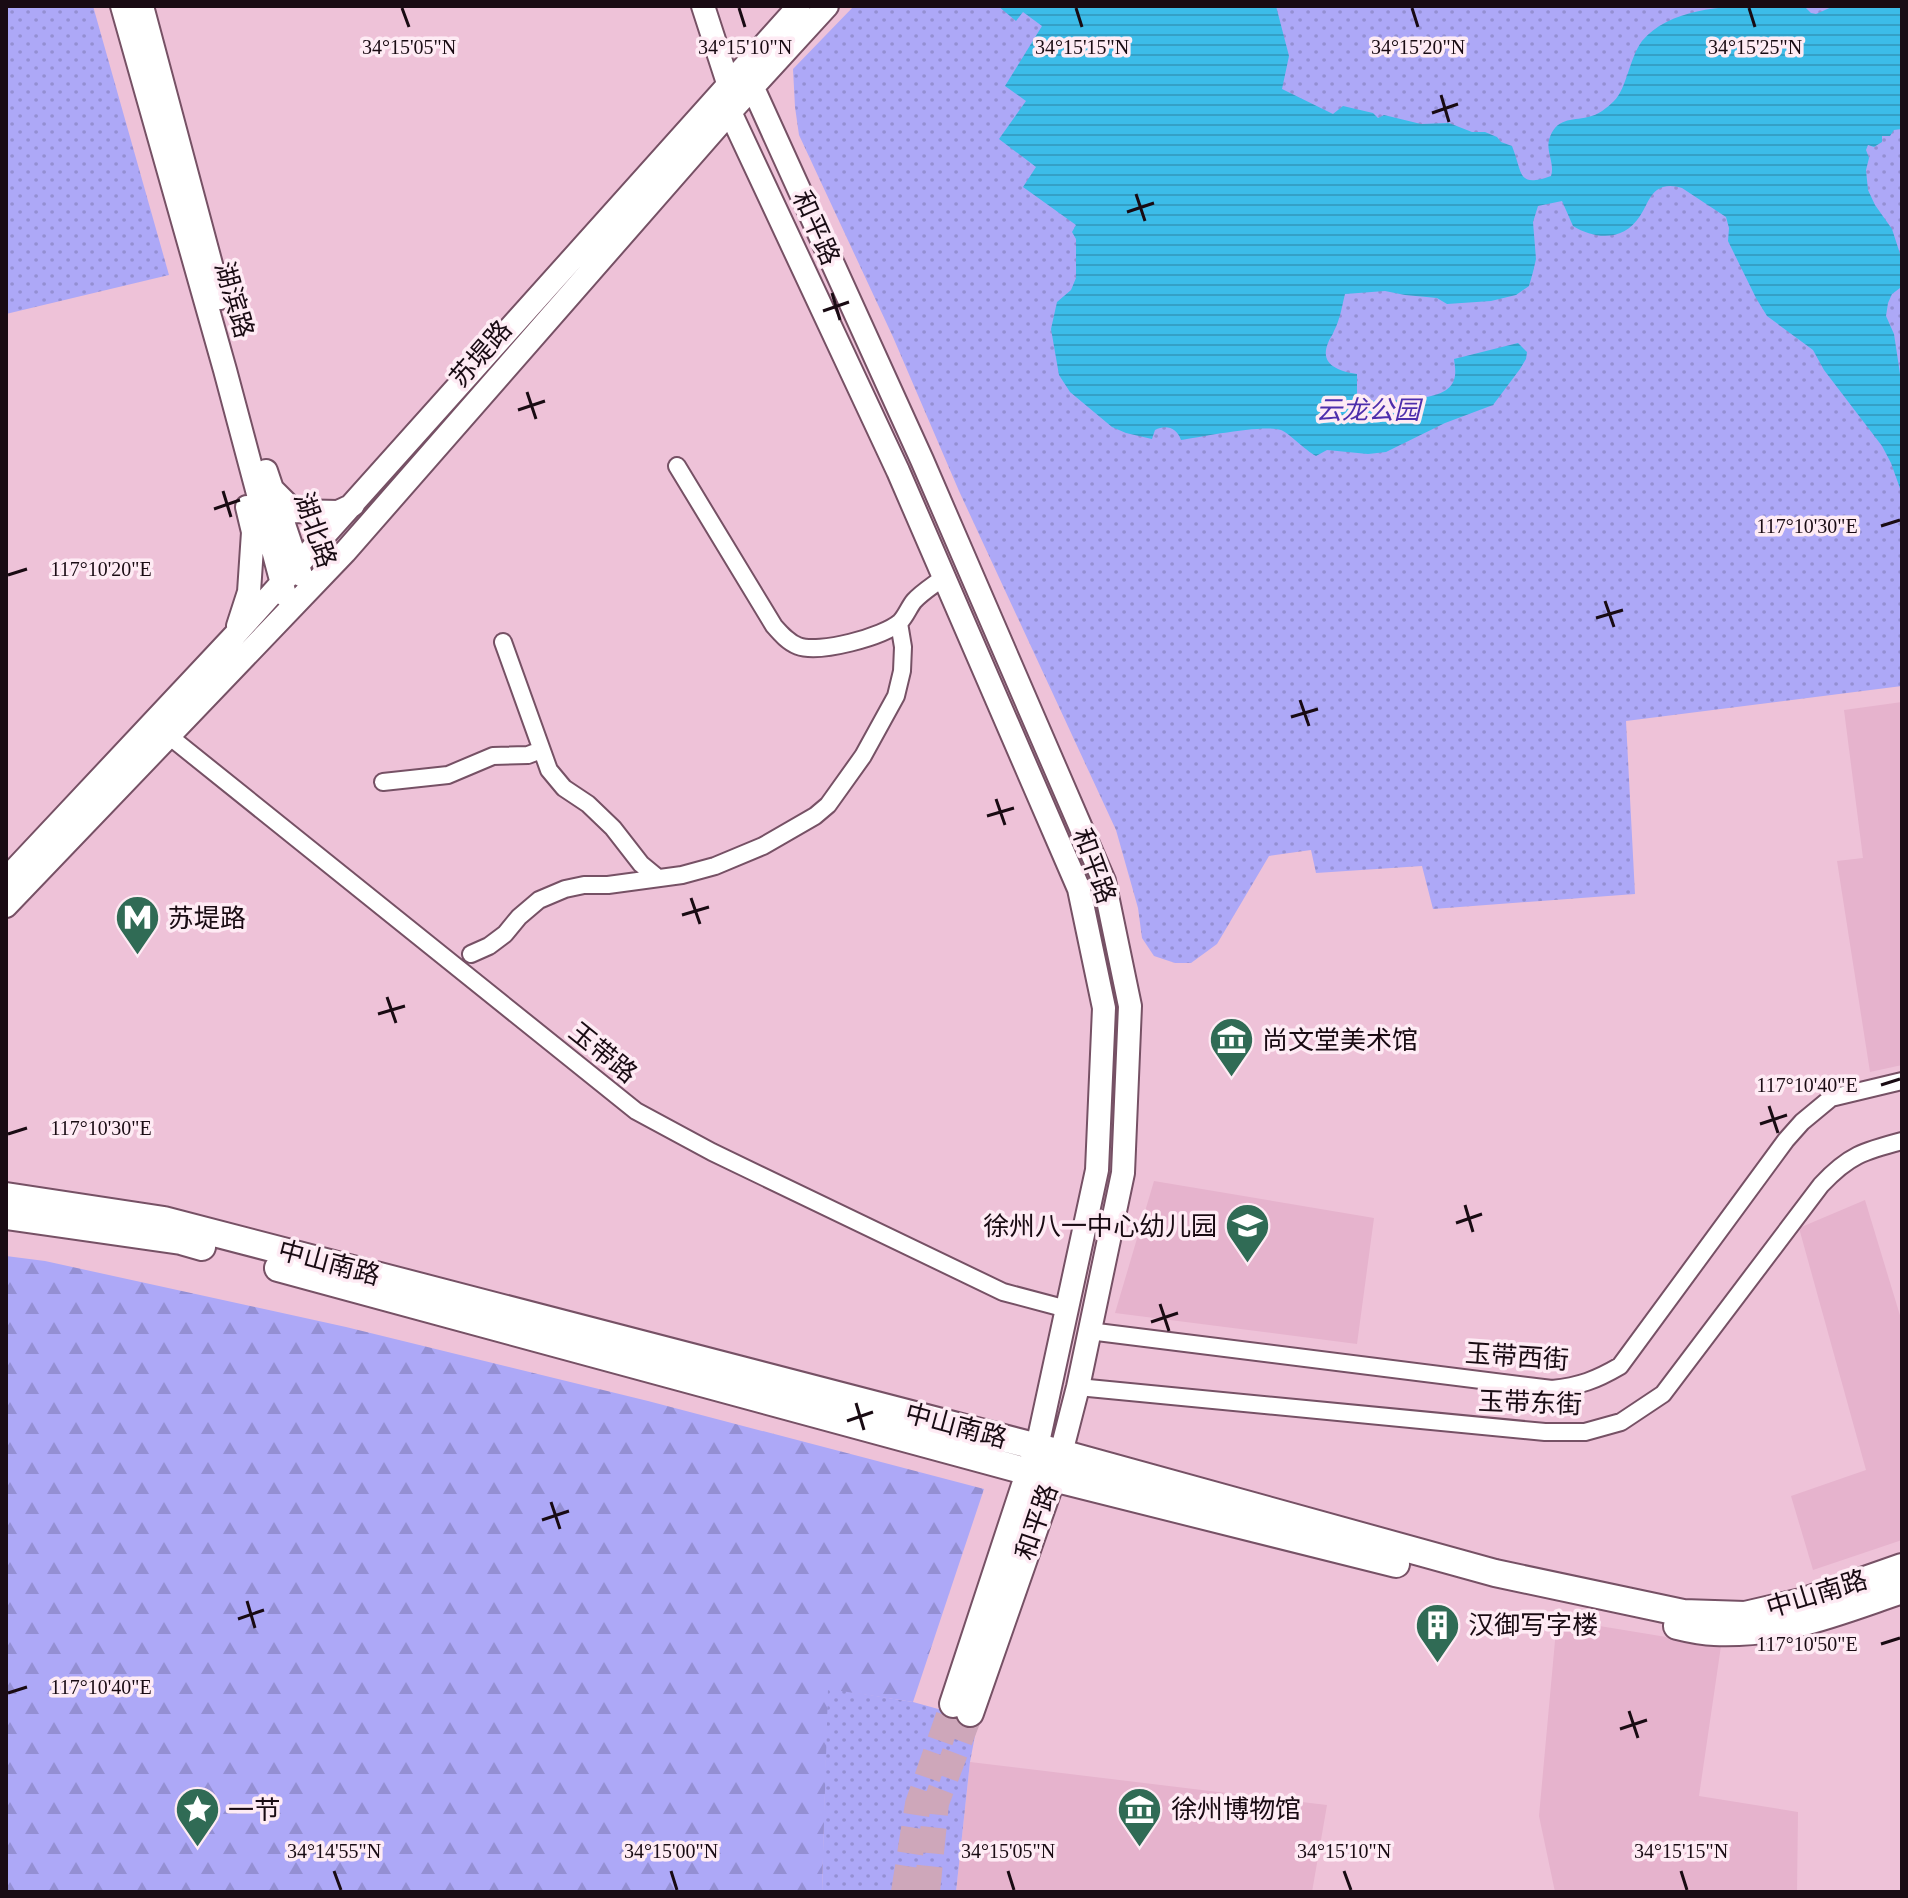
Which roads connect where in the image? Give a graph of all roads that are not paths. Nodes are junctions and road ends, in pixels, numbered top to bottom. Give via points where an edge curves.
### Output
1 (122, 6) edge
2 (142, 6) edge
3 (703, 6) edge
4 (799, 6) edge
5 (827, 6) edge
6 (728, 83) junction
7 (753, 88) junction
8 (730, 112) junction
9 (237, 419) junction
10 (677, 466) dead end
11 (271, 487) junction
12 (353, 505) junction
13 (298, 565) junction
14 (944, 577) junction
15 (281, 584) junction
16 (307, 591) junction
17 (290, 609) junction
18 (899, 623) junction
19 (235, 635) junction
20 (503, 642) dead end
21 (157, 737) junction
22 (541, 750) junction
23 (127, 765) junction
24 (383, 782) dead end
25 (658, 878) junction
26 (6, 879) edge
27 (6, 906) edge
28 (471, 954) dead end
29 (1902, 1081) edge
30 (1902, 1141) edge
31 (6, 1196) edge
32 (6, 1216) edge
33 (1067, 1309) junction
34 (1089, 1331) junction
35 (1078, 1387) junction
36 (1049, 1450) junction
37 (1041, 1475) junction
38 (1902, 1567) edge
39 (1902, 1590) edge
40 (962, 1709) tunnel mouth

1 - 9 main road, 湖滨路
2 - 11 main road, 湖滨路
3 - 6 main road, 和平路
4 - 6 main road, 苏堤路
5 - 7 main road, 苏堤路
6 - 7 main road
6 - 8 main road, 和平路
6 - 12 main road, 苏堤路
7 - 8 main road, 苏堤路
7 - 34 main road, 和平路 via 1104,881 1130,1006 1123,1173
8 - 14 main road, 和平路
8 - 16 main road, 苏堤路
9 - 15 main road, 湖滨路
9 - 19 main road via 238,470 253,532 249,592
10 - 18 street via 774,626 794,645 840,645
11 - 12 main road via 294,511 338,512
11 - 13 main road, 湖北路
12 - 13 main road, 苏堤路
13 - 15 main road, 苏堤路
13 - 16 main road, 湖北路
14 - 18 street via 915,599
14 - 33 main road, 和平路 via 1079,889 1104,1008 1097,1170
15 - 17 main road, 湖滨路
15 - 19 main road, 苏堤路
16 - 17 main road, 苏堤路
17 - 21 main road, 苏堤路
18 - 25 street via 903,647 896,696 828,805 763,846 715,866
19 - 21 main road, 苏堤路
20 - 22 street
21 - 23 main road, 苏堤路
21 - 33 street, 玉带路 via 636,1111 1003,1292
22 - 24 street via 493,756 448,775
22 - 25 street via 564,788 588,804
23 - 26 main road, 苏堤路
23 - 27 main road, 苏堤路
25 - 28 street via 565,889 539,900 505,934
29 - 34 street, 玉带西街 via 1831,1098 1802,1122 1620,1366 1574,1387 1552,1389
30 - 35 street, 玉带东街 via 1839,1166 1663,1394 1621,1422 1585,1432 1545,1432
31 - 36 main road, 中山南路 via 164,1220
32 - 37 main road, 中山南路 via 181,1241
33 - 36 main road, 和平路
34 - 35 main road, 和平路
35 - 36 main road, 和平路
36 - 37 main road, 和平路
36 - 38 main road, 中山南路 via 1495,1573 1683,1613 1745,1615 1805,1601
37 - 39 main road, 中山南路 via 1492,1588 1711,1633 1760,1632 1808,1622
37 - 40 main road, 和平路

